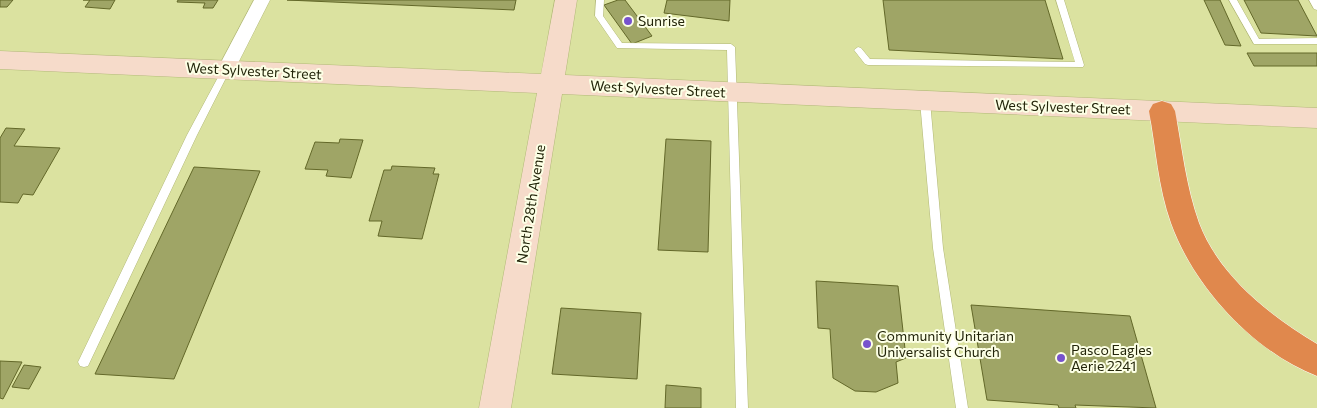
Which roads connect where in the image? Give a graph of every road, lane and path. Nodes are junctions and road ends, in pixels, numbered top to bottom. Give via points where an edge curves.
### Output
1 (262, 0) edge
2 (566, 0) edge
3 (600, 0) edge
4 (1060, 0) edge
5 (1233, 0) edge
6 (1313, 0) edge
7 (1317, 7) edge
8 (1317, 41) edge
9 (858, 50) dead end
10 (0, 60) edge
11 (226, 70) junction
12 (550, 84) junction
13 (733, 93) junction
14 (925, 102) junction
15 (1162, 111) junction
16 (1317, 118) edge
17 (1317, 361) edge
18 (84, 362) dead end
19 (495, 408) edge
20 (742, 408) edge
21 (962, 408) edge

1 - 11 street
2 - 12 street, North 28th Avenue
3 - 13 lane via 599,16 620,46 731,47
4 - 9 lane via 1080,64 868,62
5 - 8 lane via 1257,42
6 - 7 lane
10 - 11 street, West Sylvester Street
11 - 12 street, West Sylvester Street
11 - 18 lane
12 - 13 street, West Sylvester Street
12 - 19 street, North 28th Avenue
13 - 14 street, West Sylvester Street
13 - 20 lane
14 - 15 street, West Sylvester Street
14 - 21 lane via 938,248
15 - 16 street, West Sylvester Street
15 - 17 highway via 1183,215 1198,250 1220,283 1254,318 1292,347

